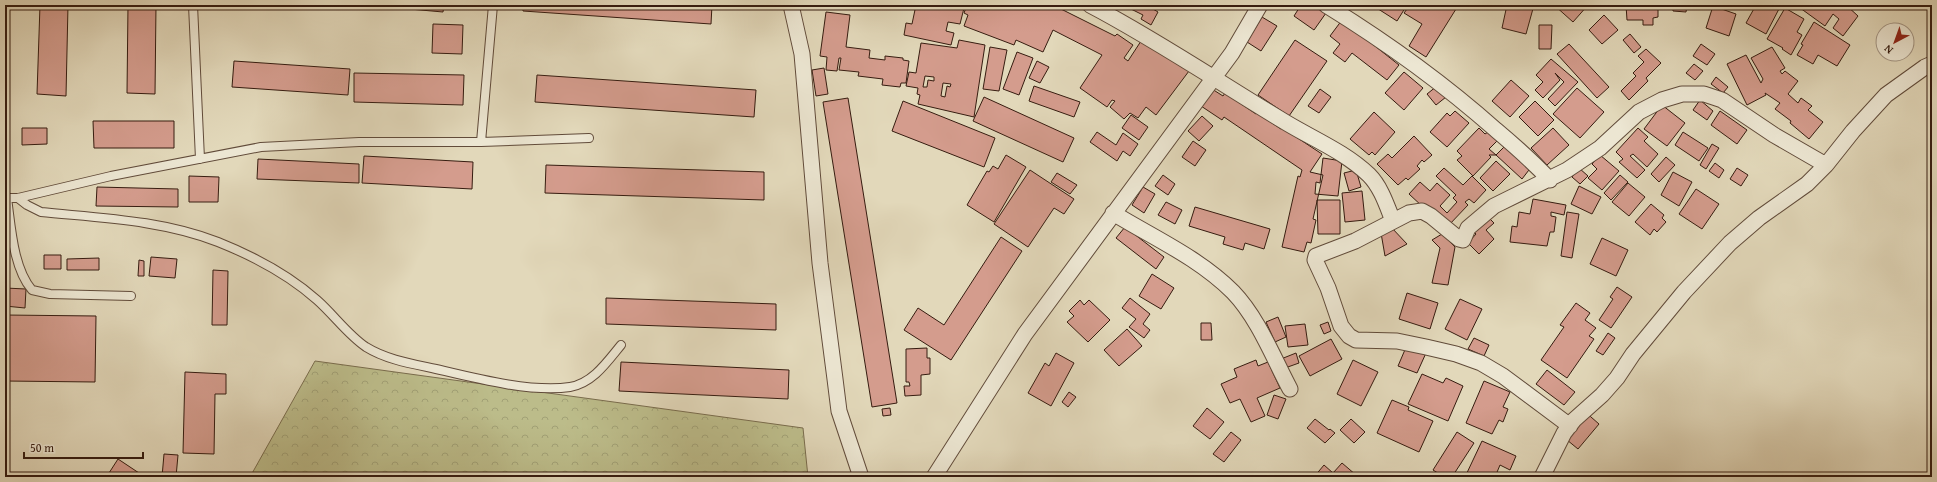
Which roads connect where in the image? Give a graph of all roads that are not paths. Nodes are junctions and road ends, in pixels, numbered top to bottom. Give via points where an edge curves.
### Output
1 (194, 5) edge
2 (492, 5) edge
3 (791, 5) edge
4 (1090, 5) edge
5 (1260, 5) edge
6 (1326, 5) edge
7 (1932, 64) edge
8 (1214, 77) junction
9 (589, 138) dead end
10 (481, 142) junction
11 (200, 159) junction
12 (1826, 165) junction
13 (1550, 180) junction
14 (6, 198) edge
15 (18, 198) junction
16 (1113, 213) junction
17 (1393, 221) junction
18 (131, 296) dead end
19 (621, 345) dead end
20 (1290, 389) dead end
21 (1570, 426) junction
22 (861, 477) edge
23 (934, 477) edge
24 (1542, 477) edge

1 - 11 lane
2 - 10 lane
3 - 22 street via 802,54 820,263 835,379 840,411
4 - 8 street
5 - 8 street via 1232,53
6 - 13 street via 1449,89 1535,163
7 - 12 street via 1886,95
8 - 16 street
8 - 17 street via 1356,164 1371,177
9 - 10 lane
10 - 11 lane via 359,142 269,147
11 - 15 lane via 111,176
12 - 13 street via 1774,135 1722,100 1693,93 1662,100 1639,112 1600,148
12 - 21 street via 1807,184 1759,218 1730,243 1684,292 1633,354 1617,378
13 - 17 street via 1494,206 1471,224 1461,240 1422,211 1409,213
14 - 15 lane
14 - 18 lane via 22,275 32,290 50,294
15 - 19 lane via 41,212 176,228 218,242 257,259 298,285 365,346 397,360 512,384 571,387 595,376
16 - 20 street via 1190,258 1233,292 1252,317
16 - 23 street via 1025,334
17 - 21 street via 1316,258 1341,326 1349,336 1356,340 1397,341 1456,354 1481,363 1509,380
21 - 24 street

